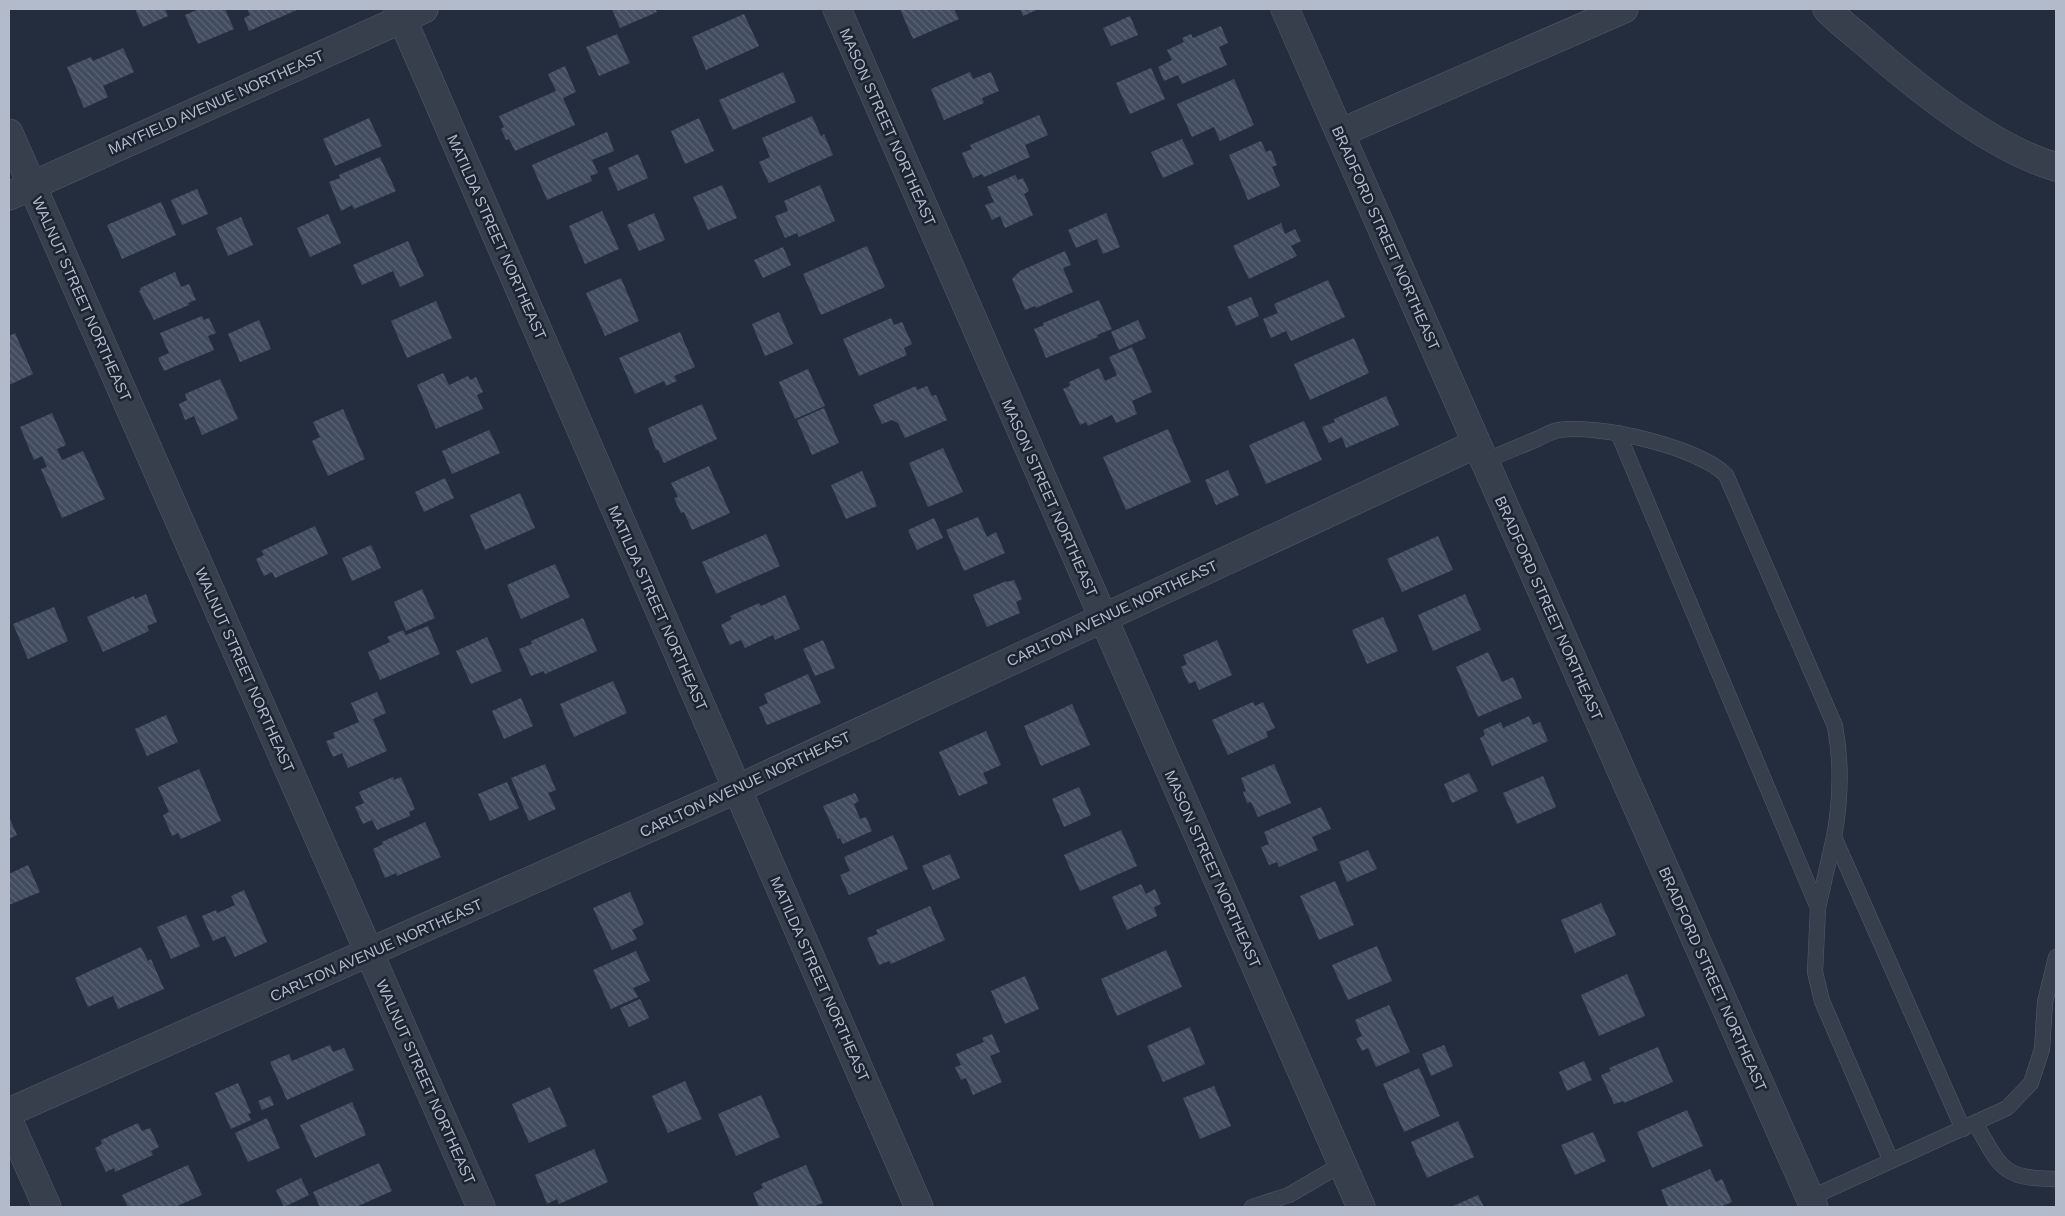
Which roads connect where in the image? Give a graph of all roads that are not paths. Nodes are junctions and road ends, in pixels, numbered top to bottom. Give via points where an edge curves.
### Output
1 (837, 9) edge
2 (1286, 9) edge
3 (1624, 9) edge
4 (1827, 9) edge
5 (408, 12) edge
6 (9, 133) edge
7 (1340, 133) junction
8 (2056, 167) edge
9 (20, 190) edge
10 (1618, 433) junction
11 (1480, 452) junction
12 (1102, 618) junction
13 (737, 788) junction
14 (1834, 837) junction
15 (1818, 908) junction
16 (369, 954) junction
17 (2056, 957) edge
18 (2054, 975) edge
19 (9, 1112) edge
20 (9, 1121) edge
21 (1969, 1126) junction
22 (1891, 1161) junction
23 (1342, 1164) junction
24 (2056, 1180) edge
25 (1812, 1202) edge
26 (48, 1207) edge
27 (481, 1207) edge
28 (920, 1207) edge
29 (1252, 1207) edge
30 (1361, 1207) edge

1 - 12 street, MASON STREET NORTHEAST
2 - 7 street, BRADFORD STREET NORTHEAST
3 - 7 street
4 - 8 street via 1954,114 2018,152
5 - 9 street, MAYFIELD AVENUE NORTHEAST
5 - 13 street, MATILDA STREET NORTHEAST
6 - 9 street, WALNUT STREET NORTHEAST
7 - 11 street, BRADFORD STREET NORTHEAST
9 - 16 street, WALNUT STREET NORTHEAST
10 - 11 lane via 1557,430
10 - 14 lane via 1696,455 1718,466 1726,475 1835,726 1840,803
10 - 15 lane
11 - 12 street, CARLTON AVENUE NORTHEAST
11 - 25 street, BRADFORD STREET NORTHEAST
12 - 13 street, CARLTON AVENUE NORTHEAST
12 - 23 street, MASON STREET NORTHEAST
13 - 16 street, CARLTON AVENUE NORTHEAST
13 - 28 street, MATILDA STREET NORTHEAST
14 - 15 lane
14 - 21 lane
15 - 22 lane via 1817,986
16 - 19 street, CARLTON AVENUE NORTHEAST
16 - 27 street, WALNUT STREET NORTHEAST
17 - 18 lane
18 - 21 lane via 2045,1002 2042,1049 2031,1083 2007,1108
20 - 26 street
21 - 22 lane
21 - 24 lane via 1999,1164 2015,1175
22 - 25 lane
23 - 29 lane via 1289,1195
23 - 30 street, MASON STREET NORTHEAST

